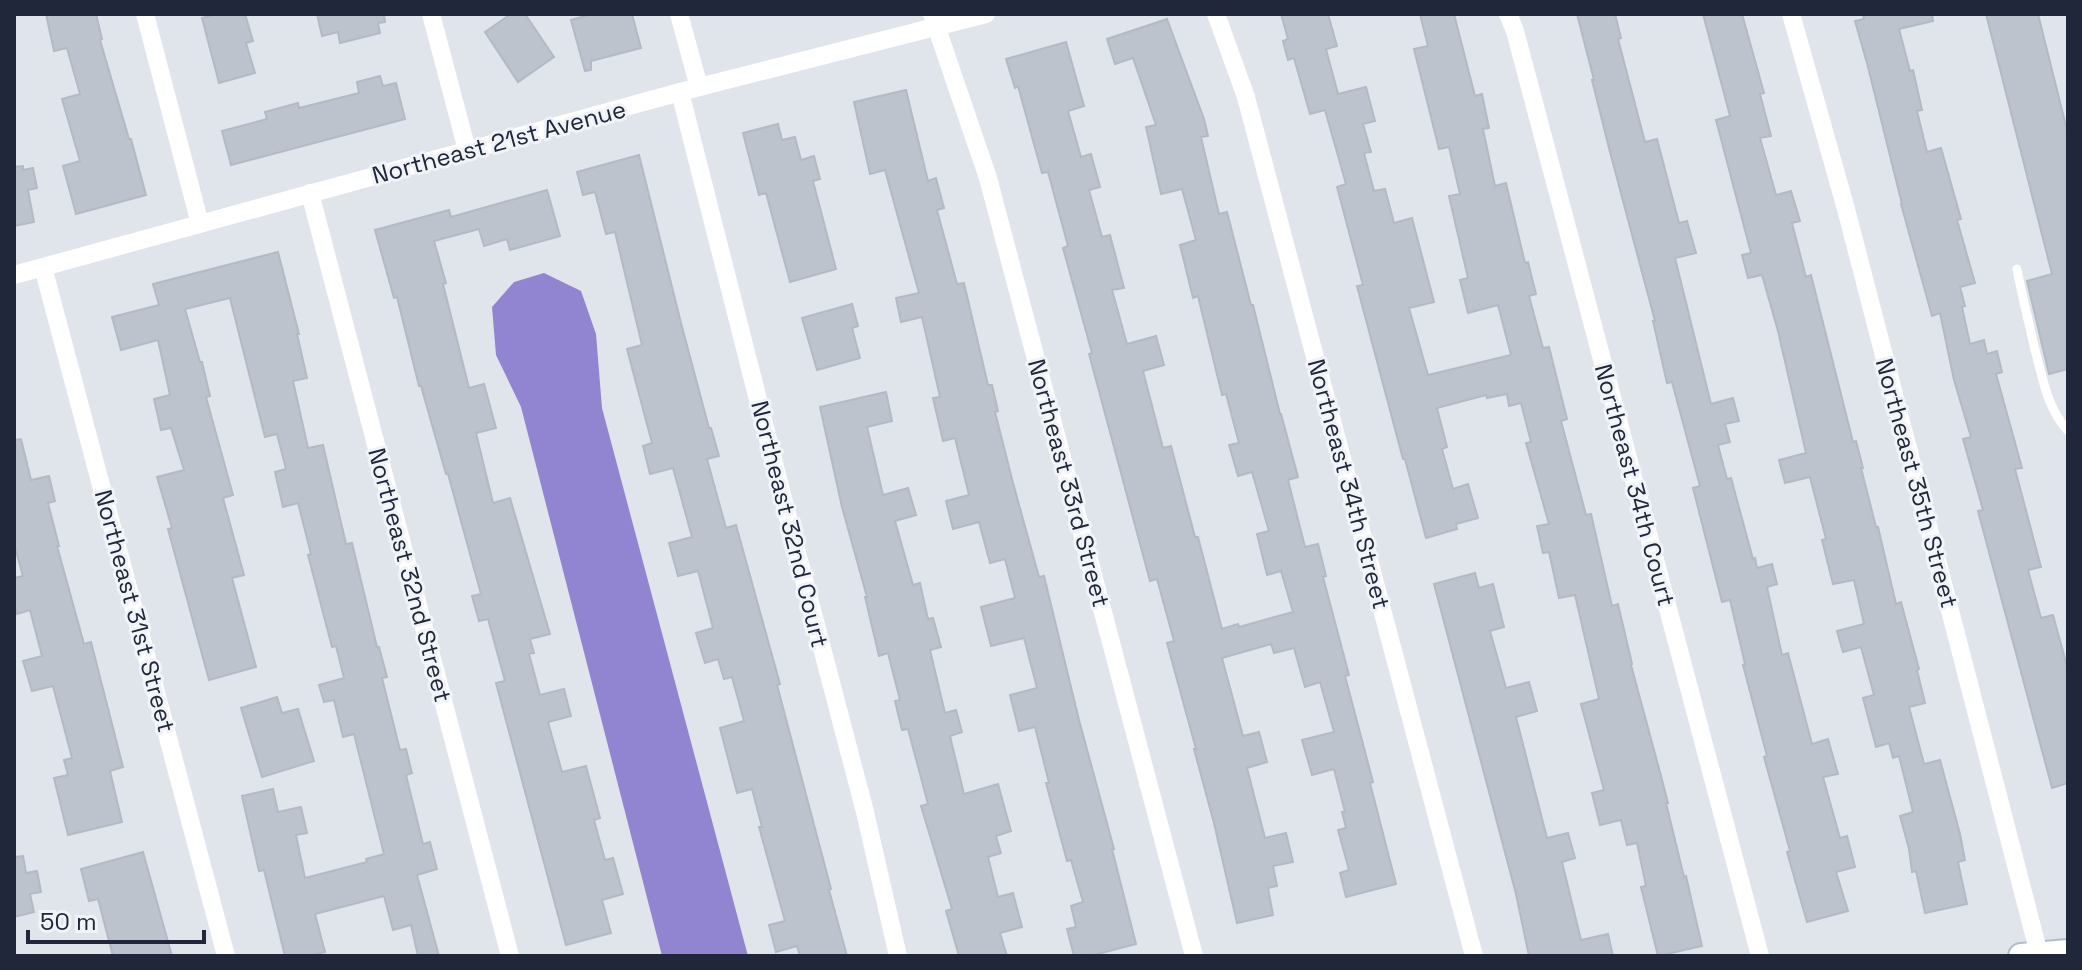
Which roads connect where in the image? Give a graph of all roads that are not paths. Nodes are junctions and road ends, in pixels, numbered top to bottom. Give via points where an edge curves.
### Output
1 (145, 14) edge
2 (431, 14) edge
3 (679, 14) edge
4 (986, 14) edge
5 (1216, 14) edge
6 (1508, 14) edge
7 (1791, 14) edge
8 (935, 20) edge
9 (699, 87) junction
10 (680, 92) junction
11 (467, 150) junction
12 (310, 193) junction
13 (200, 224) junction
14 (43, 267) junction
15 (2017, 269) dead end
16 (14, 275) edge
17 (2068, 431) edge
18 (2068, 952) edge
19 (2030, 955) edge
20 (226, 956) edge
21 (510, 956) edge
22 (898, 956) edge
23 (1194, 956) edge
24 (1474, 956) edge
25 (1760, 956) edge

1 - 13 street
2 - 11 street
3 - 9 street
4 - 8 street, Northeast 21st Avenue
5 - 24 street, Northeast 34th Street via 1246,97
6 - 25 street, Northeast 34th Court
7 - 19 street, Northeast 35th Street via 1846,209
8 - 9 street, Northeast 21st Avenue
8 - 23 street, Northeast 33rd Street via 988,178
9 - 10 street, Northeast 21st Avenue
10 - 11 street, Northeast 21st Avenue
10 - 22 street, Northeast 32nd Court
11 - 12 street, Northeast 21st Avenue
12 - 13 street, Northeast 21st Avenue
12 - 21 street, Northeast 32nd Street
13 - 14 street, Northeast 21st Avenue
14 - 16 street, Northeast 21st Avenue
14 - 20 street, Northeast 31st Street
15 - 17 lane via 2049,402
18 - 19 street

